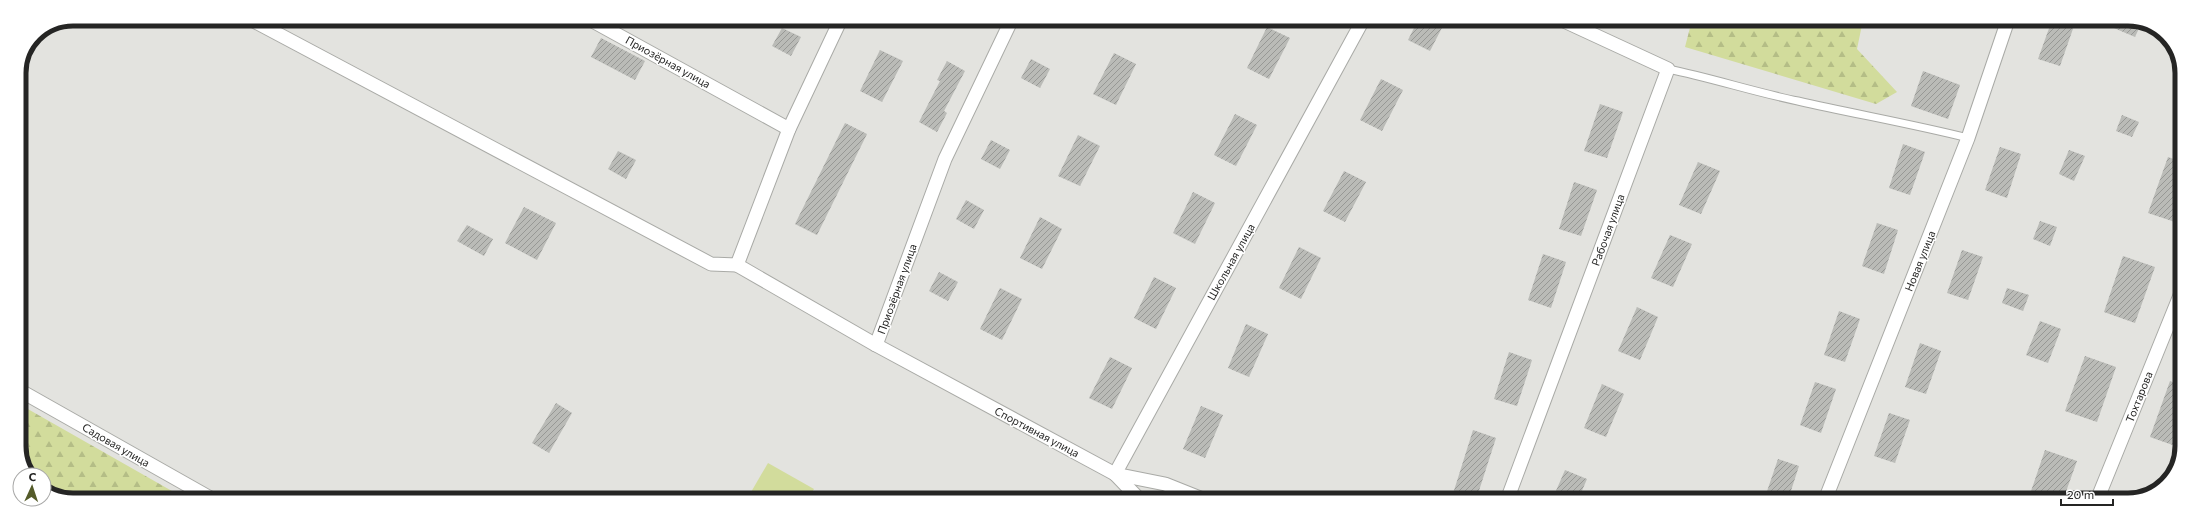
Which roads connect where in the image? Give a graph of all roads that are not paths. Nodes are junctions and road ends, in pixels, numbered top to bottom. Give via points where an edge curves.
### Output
1 (263, 26) edge
2 (602, 26) edge
3 (838, 26) edge
4 (1009, 26) edge
5 (1360, 26) edge
6 (1575, 26) edge
7 (2006, 26) edge
8 (1668, 69) junction
9 (789, 129) junction
10 (1968, 138) junction
11 (737, 265) junction
12 (2175, 308) edge
13 (876, 345) junction
14 (26, 394) edge
15 (1115, 474) junction
16 (201, 493) edge
17 (1133, 493) edge
18 (1188, 493) edge
19 (1510, 493) edge
20 (1828, 493) edge
21 (2100, 493) edge

1 - 11 street via 711,264
2 - 9 street, Приозёрная улица
3 - 9 street
4 - 13 street, Приозёрная улица via 945,159
5 - 15 street, Школьная улица
6 - 8 street
7 - 10 street, Новая улица
8 - 10 lane via 1796,101 1918,125
8 - 19 street, Рабочая улица
9 - 11 street
10 - 20 street, Новая улица
11 - 13 street, Приозёрная улица
12 - 21 street, Тохтарова
13 - 15 street, Спортивная улица
14 - 16 street, Садовая улица
15 - 17 street
15 - 18 street, Спортивная улица via 1165,484

